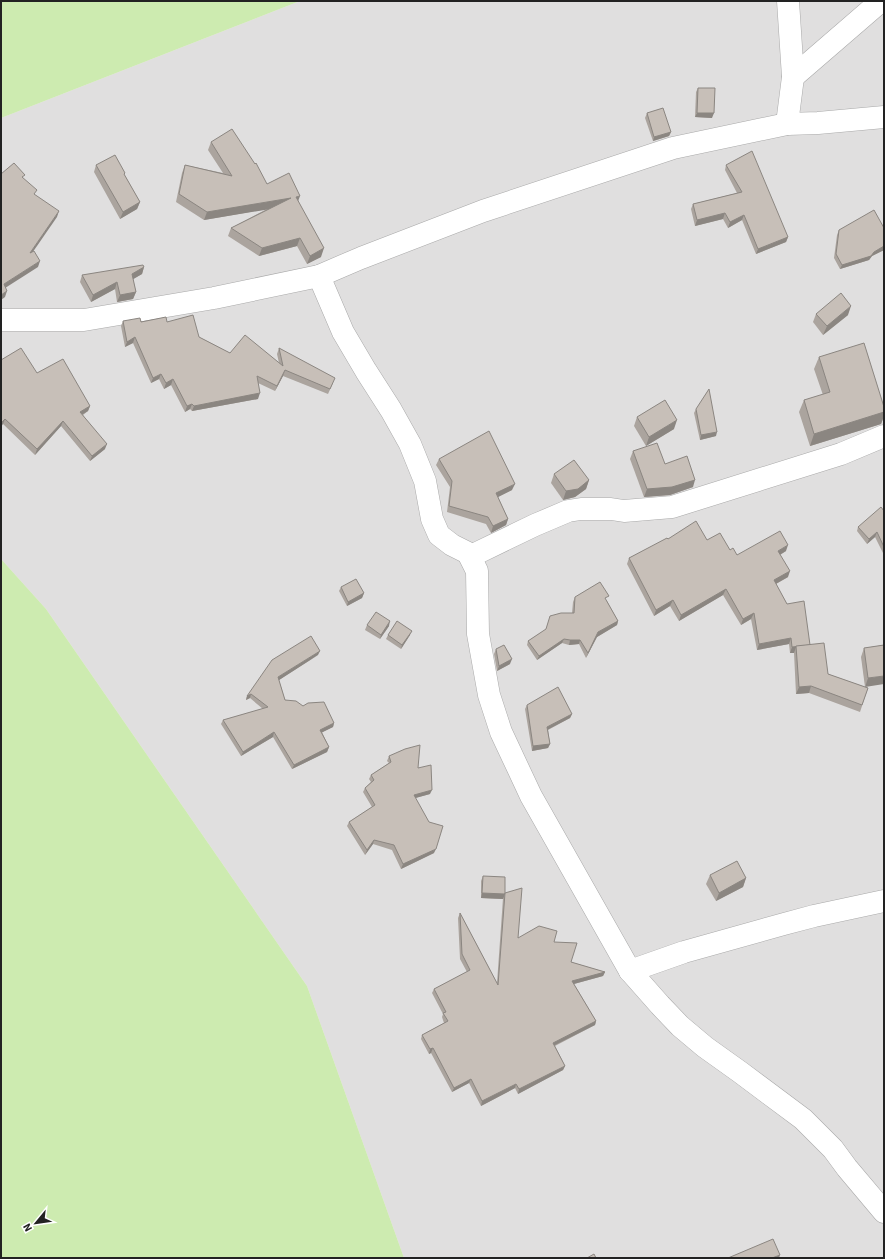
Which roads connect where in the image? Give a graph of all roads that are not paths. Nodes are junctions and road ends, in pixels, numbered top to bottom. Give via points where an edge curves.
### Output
1 (788, 1) edge
2 (881, 1) edge
3 (793, 77) junction
4 (884, 117) edge
5 (786, 124) junction
6 (319, 276) junction
7 (1, 320) edge
8 (884, 436) edge
9 (471, 556) junction
10 (884, 901) edge
11 (630, 971) junction
12 (884, 1212) edge

1 - 3 street
2 - 3 street
3 - 5 street
4 - 5 street
5 - 6 street via 672,148 482,211
6 - 7 street via 214,298 84,320
6 - 9 street via 343,332 410,444 425,481 432,519 439,535
8 - 9 street via 841,454 672,508 568,511
9 - 11 street via 477,571 478,634 490,695 501,732 531,796
10 - 11 street via 784,924 684,952
11 - 12 street via 680,1026 803,1119 833,1150

